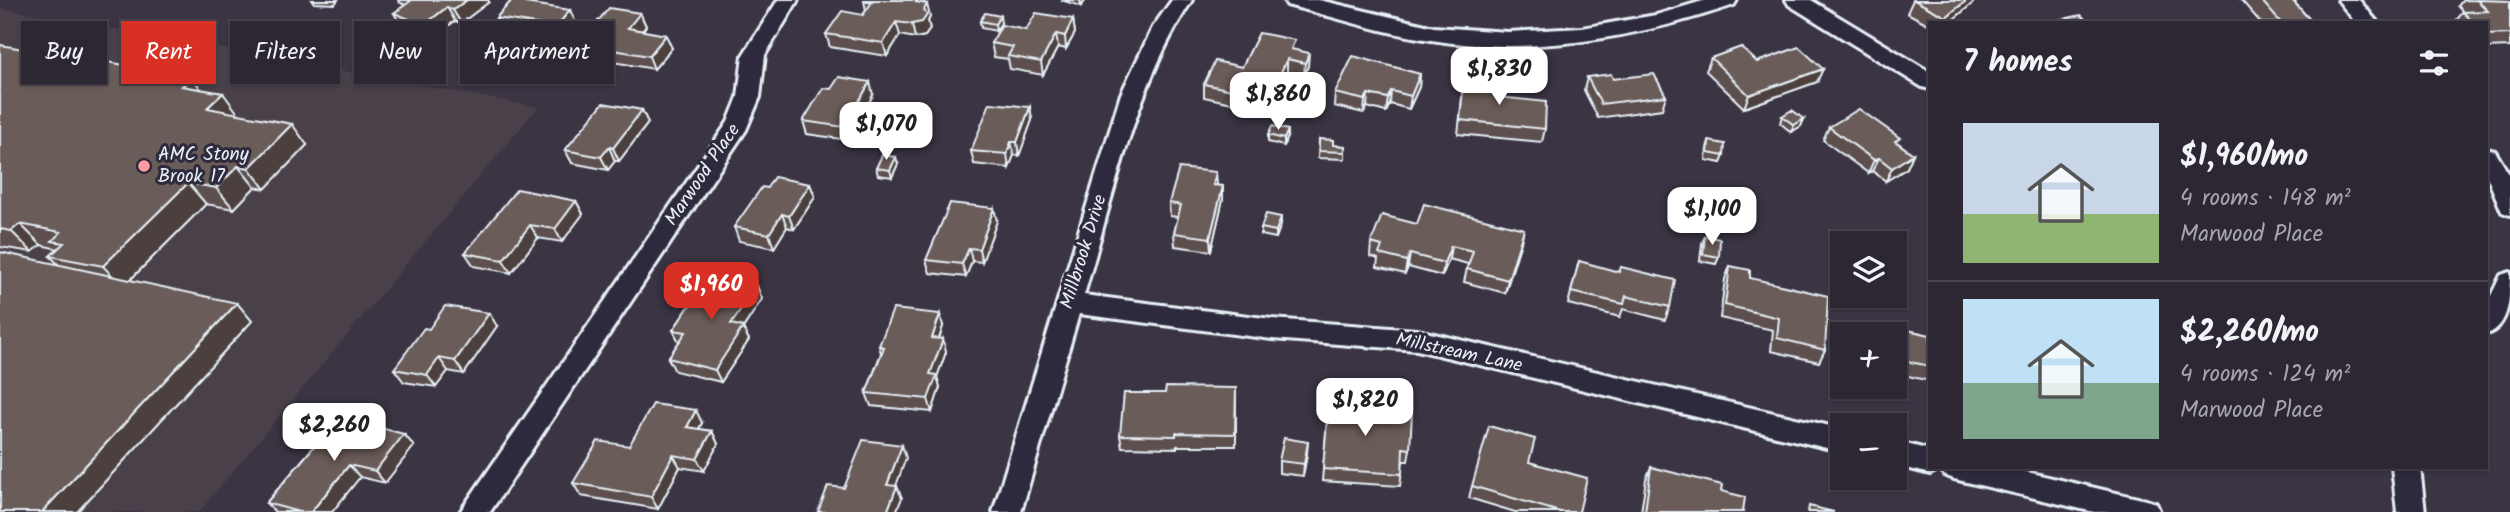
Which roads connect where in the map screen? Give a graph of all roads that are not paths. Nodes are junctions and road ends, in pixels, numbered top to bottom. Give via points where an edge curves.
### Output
1 (1182, 0) edge
2 (1294, 0) edge
3 (1727, 0) edge
4 (1796, 0) edge
5 (2348, 0) edge
6 (783, 1) edge
7 (2366, 21) edge
8 (1928, 81) edge
9 (2488, 159) edge
10 (2510, 206) edge
11 (2510, 282) edge
12 (1068, 303) junction
13 (2488, 322) edge
14 (1830, 438) edge
15 (1907, 456) edge
16 (1928, 461) edge
17 (1963, 469) edge
18 (2406, 469) edge
19 (474, 512) edge
20 (1007, 512) edge
21 (2146, 512) edge
22 (2411, 512) edge

1 - 12 street, Millbrook Drive via 1132,94
2 - 3 street via 1432,33 1516,38 1611,31 1692,13
4 - 8 street
5 - 7 street
6 - 19 street, Marwood Place via 754,55 749,97 738,124
9 - 10 street
11 - 13 street
12 - 14 street, Millstream Lane via 1272,329 1417,340
12 - 20 street, Millbrook Drive
15 - 16 street
17 - 21 street
18 - 22 street

